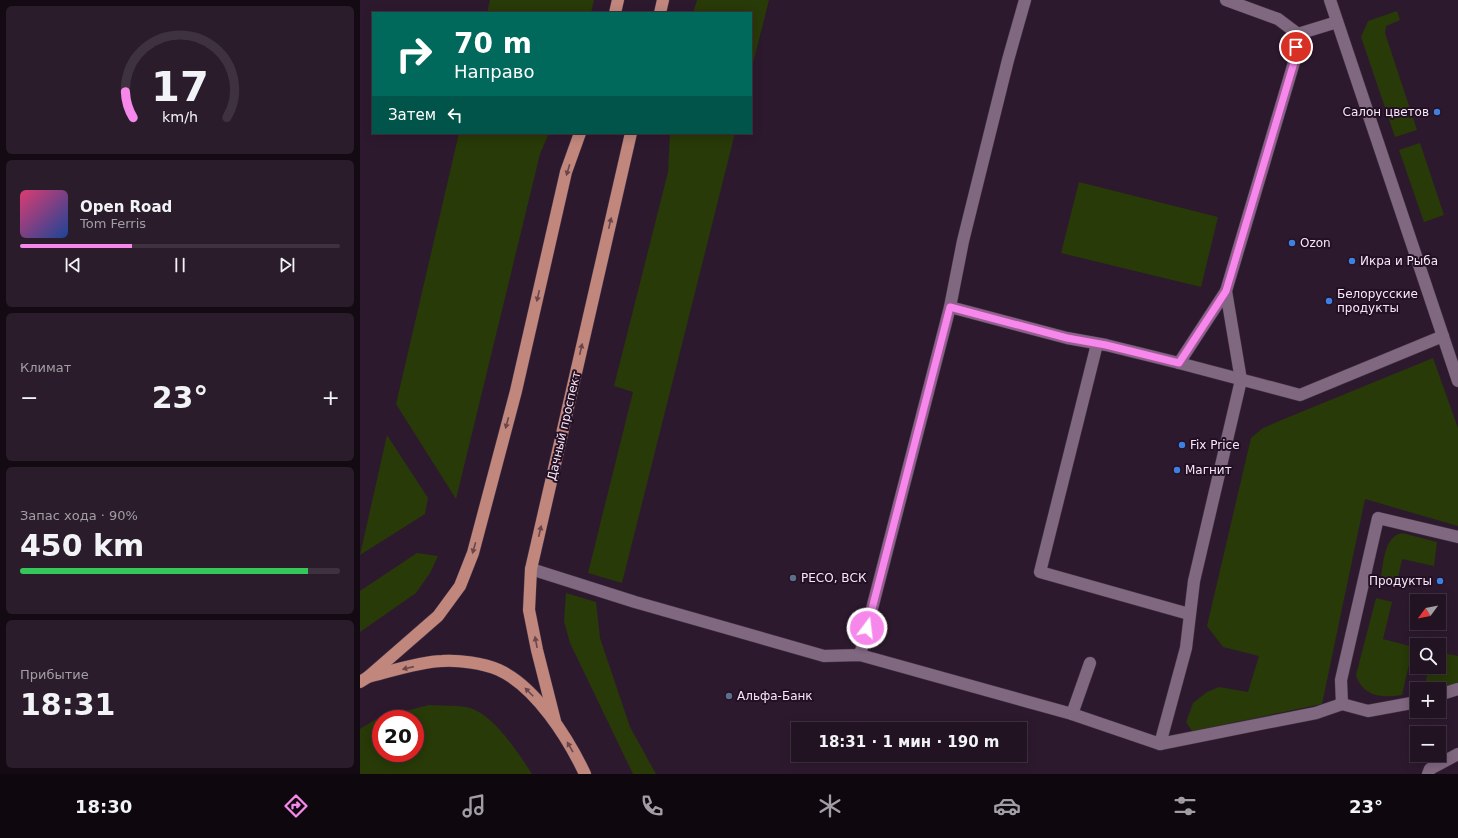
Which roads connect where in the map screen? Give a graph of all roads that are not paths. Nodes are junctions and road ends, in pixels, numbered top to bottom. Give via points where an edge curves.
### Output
1 (618, 0) edge
2 (663, 0) edge
3 (1026, 0) edge
4 (1226, 0) edge
5 (1330, 0) edge
6 (615, 12) edge
7 (660, 12) edge
8 (1337, 22) junction
9 (1298, 34) junction
10 (580, 134) edge
11 (631, 134) edge
12 (1226, 291) junction
13 (950, 307) junction
14 (1443, 336) junction
15 (1098, 344) junction
16 (1179, 363) junction
17 (1241, 380) junction
18 (1458, 381) edge
19 (1458, 536) edge
20 (531, 569) junction
21 (1189, 614) junction
22 (860, 655) junction
23 (1090, 663) dead end
24 (364, 680) edge
25 (1458, 689) edge
26 (1446, 693) edge
27 (1410, 703) edge
28 (1342, 704) junction
29 (1072, 714) junction
30 (555, 721) junction
31 (1160, 744) junction
32 (1458, 754) edge
33 (585, 774) edge
34 (1428, 774) edge

1 - 6 main road
2 - 7 main road
3 - 13 lane via 975,192
4 - 9 lane via 1278,19
5 - 8 lane
8 - 9 lane
8 - 14 lane
9 - 12 lane via 1295,59
10 -> 24 main road via 566,172 516,391 473,553 460,586 438,616
20 -> 11 main road, Дачный проспект
12 - 16 lane
12 - 17 lane
13 - 15 lane
13 - 22 lane
14 - 17 lane via 1300,395
14 - 18 lane
15 - 16 lane
15 - 21 lane via 1040,572
16 - 17 lane
17 - 21 lane via 1194,581
19 - 28 lane via 1378,518 1341,680
20 - 22 lane via 634,602 824,656
30 -> 20 main road, Дачный проспект via 529,610
21 - 31 lane via 1186,648
22 - 29 lane
23 - 29 lane
30 -> 24 main road via 526,689 499,670 472,663 441,661
25 - 26 lane
27 - 28 lane via 1368,711
28 - 31 lane via 1316,713
29 - 31 lane
33 -> 30 main road
32 - 34 lane via 1430,769

